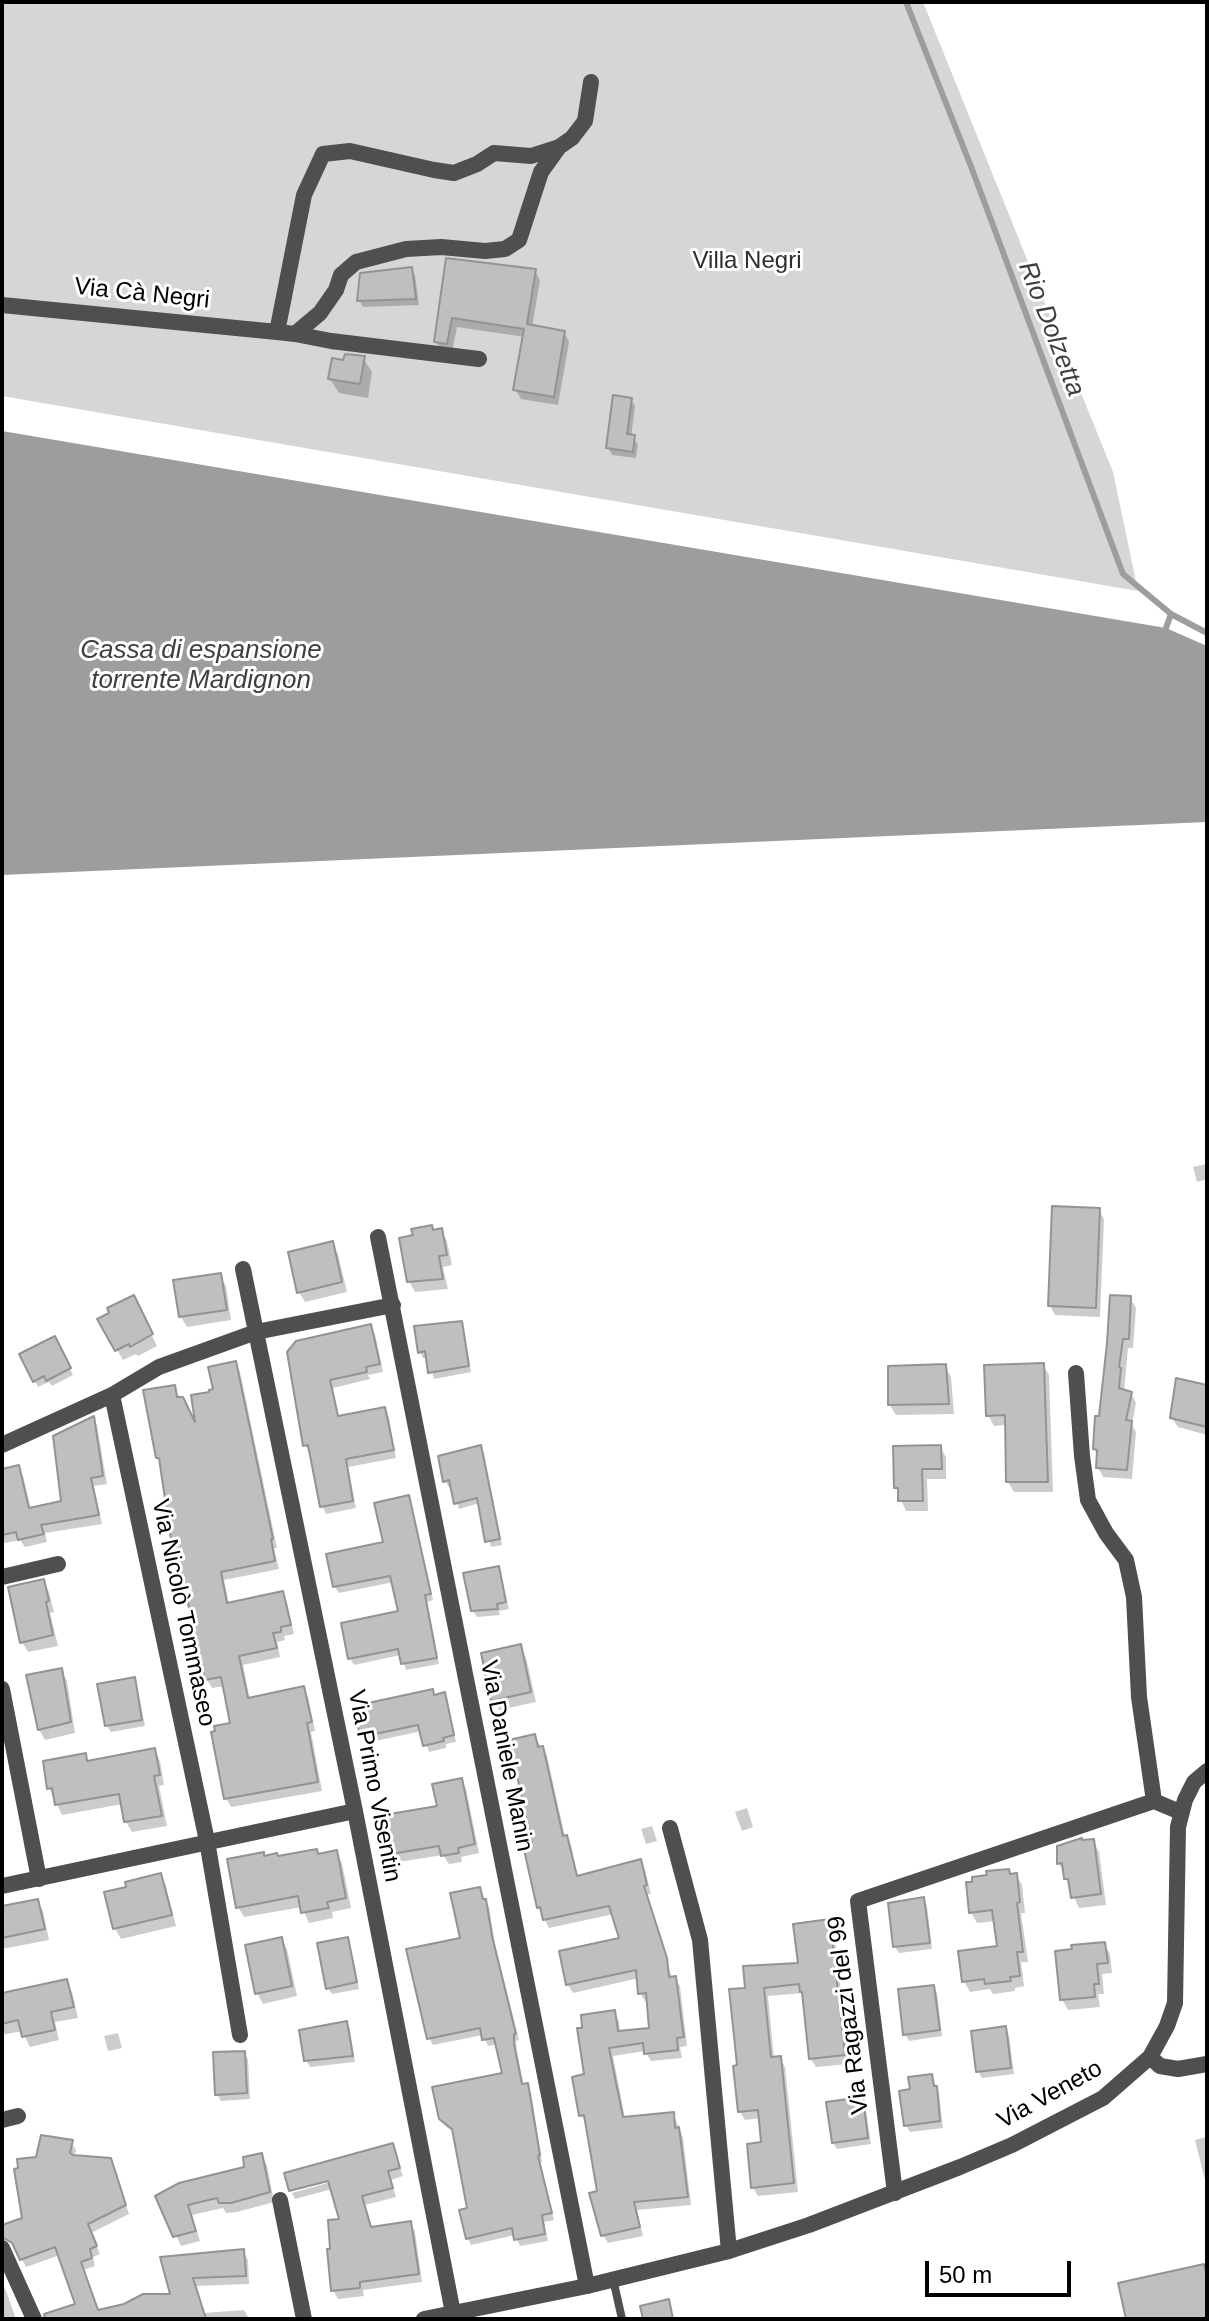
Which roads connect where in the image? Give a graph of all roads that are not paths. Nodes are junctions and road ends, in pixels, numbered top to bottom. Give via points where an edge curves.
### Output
1 (591, 82) dead end
2 (559, 147) junction
3 (2, 305) edge
4 (277, 332) junction
5 (295, 334) junction
6 (479, 359) dead end
7 (378, 1237) dead end
8 (243, 1269) dead end
9 (393, 1305) junction
10 (256, 1332) junction
11 (1076, 1373) dead end
12 (112, 1395) junction
13 (2, 1445) edge
14 (58, 1564) dead end
15 (2, 1577) edge
16 (2, 1689) edge
17 (1207, 1771) edge
18 (1154, 1801) junction
19 (355, 1811) junction
20 (1180, 1812) junction
21 (670, 1828) dead end
22 (207, 1841) junction
23 (39, 1879) junction
24 (2, 1886) edge
25 (240, 2035) dead end
26 (1150, 2057) junction
27 (1207, 2064) edge
28 (895, 2193) junction
29 (280, 2200) dead end
30 (2, 2248) edge
31 (729, 2251) junction
32 (613, 2279) junction
33 (587, 2286) junction
34 (30, 2315) edge
35 (447, 2316) edge
36 (304, 2319) edge
37 (424, 2319) edge
38 (622, 2319) edge

1 - 2 street via 585,121
2 - 4 street via 531,156 494,153 454,173 350,151 323,154 304,195
2 - 5 street via 541,172 519,240 505,249 406,249 356,262 341,275 320,313
3 - 4 street, Via Cà Negri
4 - 5 street, Via Cà Negri
5 - 6 street, Via Cà Negri
7 - 9 street, Via Daniele Manin
8 - 10 street, Via Primo Visentin
9 - 10 street
9 - 33 street, Via Daniele Manin
10 - 12 street via 159,1367
10 - 19 street, Via Primo Visentin
11 - 18 street via 1088,1500 1126,1560 1134,1597 1139,1697
12 - 13 street
12 - 22 street, Via Nicolò Tommaseo
14 - 15 street
16 - 23 street
17 - 20 street, Via Veneto via 1194,1782
18 - 20 street
18 - 28 street, Via Ragazzi del 99 via 858,1901
19 - 22 street
19 - 35 street, Via Primo Visentin
20 - 26 street, Via Veneto via 1175,2003
21 - 31 street via 700,1940
22 - 23 street
22 - 25 street, Via Nicolò Tommaseo
23 - 24 street
26 - 27 street via 1160,2066 1178,2069
26 - 28 street, Via Veneto via 1103,2098 1012,2145
28 - 31 street, Via Veneto
29 - 36 street
30 - 34 street
31 - 32 street, Via Veneto
32 - 33 street, Via Veneto
32 - 38 lane
33 - 35 street, Via Veneto
35 - 37 street, Via Veneto

